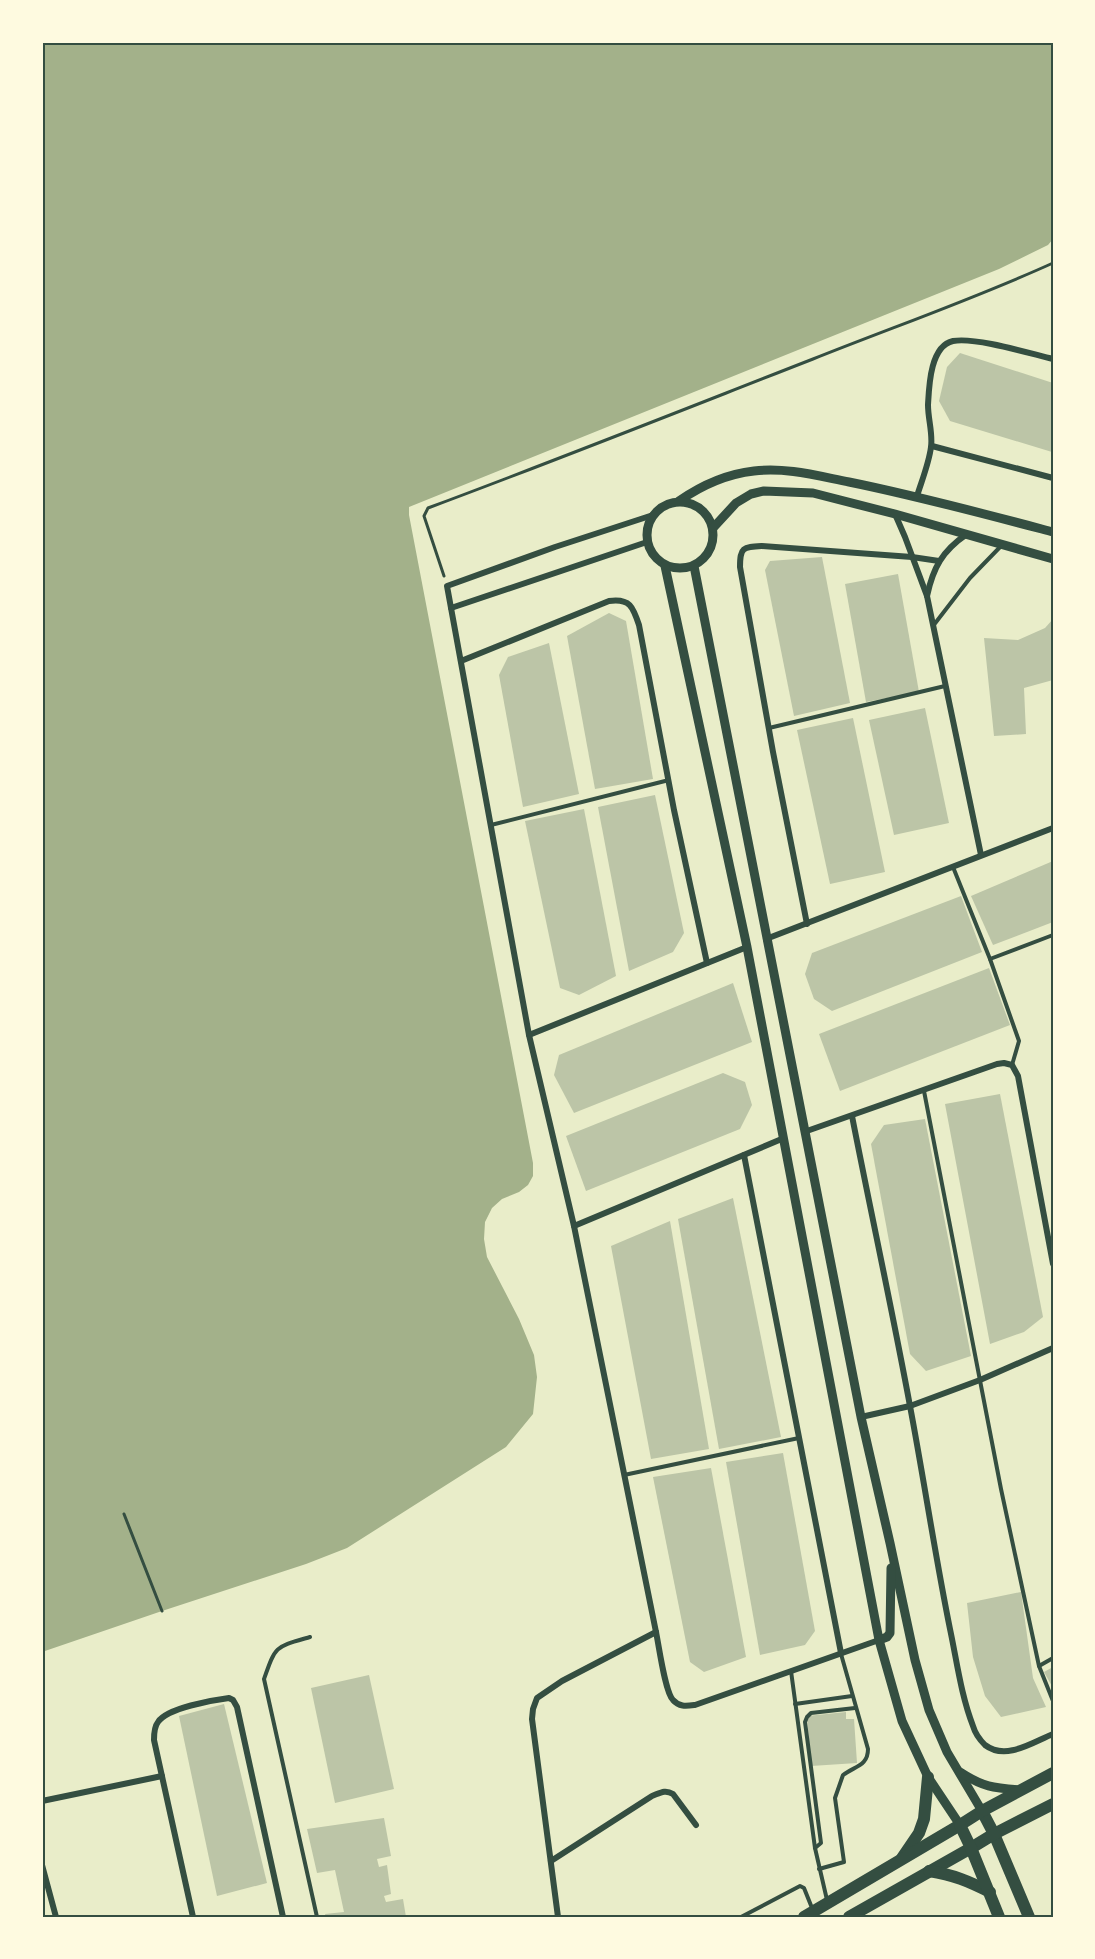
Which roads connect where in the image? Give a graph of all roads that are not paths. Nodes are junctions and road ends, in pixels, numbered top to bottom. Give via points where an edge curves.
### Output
1 (1053, 359) edge
2 (932, 446) junction
3 (1053, 478) edge
4 (917, 496) junction
5 (679, 501) junction
6 (895, 514) junction
7 (653, 515) junction
8 (713, 528) junction
9 (1053, 532) edge
10 (967, 534) junction
11 (647, 542) junction
12 (1003, 544) junction
13 (912, 557) junction
14 (1053, 559) edge
15 (939, 561) junction
16 (665, 566) junction
17 (694, 566) junction
18 (927, 596) junction
19 (451, 608) junction
20 (933, 626) junction
21 (461, 661) junction
22 (945, 687) junction
23 (769, 728) junction
24 (669, 780) junction
25 (490, 826) junction
26 (1053, 828) edge
27 (981, 855) junction
28 (953, 867) junction
29 (807, 924) junction
30 (1053, 935) edge
31 (766, 939) junction
32 (747, 947) junction
33 (990, 959) junction
34 (707, 963) junction
35 (529, 1035) junction
36 (1012, 1065) junction
37 (924, 1091) junction
38 (852, 1116) junction
39 (804, 1132) junction
40 (784, 1138) junction
41 (744, 1155) junction
42 (574, 1226) junction
43 (1053, 1264) edge
44 (1053, 1348) edge
45 (980, 1380) junction
46 (910, 1406) junction
47 (861, 1417) junction
48 (799, 1438) junction
49 (624, 1475) junction
50 (890, 1543) junction
51 (656, 1632) junction
52 (310, 1637) dead end
53 (879, 1640) junction
54 (841, 1653) junction
55 (1053, 1658) edge
56 (1039, 1666) junction
57 (791, 1671) junction
58 (852, 1695) junction
59 (1053, 1701) edge
60 (795, 1704) junction
61 (855, 1708) junction
62 (1053, 1734) edge
63 (958, 1770) junction
64 (1053, 1773) edge
65 (162, 1776) junction
66 (928, 1777) junction
67 (1022, 1790) junction
68 (42, 1801) edge
69 (1053, 1804) edge
70 (982, 1811) junction
71 (696, 1825) dead end
72 (960, 1825) junction
73 (994, 1834) junction
74 (814, 1848) junction
75 (971, 1848) junction
76 (551, 1861) junction
77 (900, 1862) junction
78 (42, 1865) edge
79 (819, 1869) junction
80 (930, 1871) junction
81 (990, 1892) junction
82 (828, 1904) junction
83 (809, 1914) edge
84 (56, 1917) edge
85 (193, 1917) edge
86 (283, 1917) edge
87 (317, 1917) edge
88 (558, 1917) edge
89 (741, 1917) edge
90 (849, 1917) edge
91 (999, 1917) edge
92 (1029, 1917) edge

1 - 2 street via 986,344 955,341 942,347 933,364 930,384
2 - 3 street
2 - 4 street
4 - 5 street via 770,470 730,476
4 - 9 street
5 - 7 street via 664,505
5 - 8 street via 706,514
6 - 8 street via 813,493 764,491 736,503
6 - 10 street
6 - 13 street
7 - 11 street via 647,528
7 - 19 street via 447,586
8 - 17 street via 713,543
10 - 12 street
10 - 15 street
11 - 16 street via 653,556
11 - 19 street
12 - 14 street
12 - 20 lane via 970,578
13 - 15 street
13 - 18 street
13 - 23 street via 762,546 742,550 740,567
15 - 18 street
16 - 17 street
16 - 32 street
17 - 31 street
18 - 20 street
19 - 21 street
20 - 22 street
21 - 24 street via 609,602 628,603 639,625
21 - 25 street
22 - 23 lane
22 - 27 street
23 - 29 street
24 - 25 lane
24 - 34 street
25 - 35 street
26 - 27 street
27 - 28 street
28 - 29 street
28 - 33 lane
29 - 31 street
30 - 33 lane
31 - 39 street
32 - 34 street
32 - 40 street
33 - 36 lane via 1019,1041
34 - 35 street
35 - 42 street
36 - 37 street via 997,1065
36 - 43 street via 1018,1076
37 - 38 street
37 - 45 lane
38 - 39 street
38 - 46 street
39 - 47 street
40 - 41 street
40 - 53 street
41 - 42 street
41 - 48 street
42 - 49 street
44 - 45 street
45 - 46 street
45 - 56 lane
46 - 47 street
46 - 62 street via 937,1566 973,1728 986,1745 998,1751 1018,1749
47 - 50 street
48 - 49 lane
48 - 54 street
49 - 51 street
50 - 53 street via 890,1633
50 - 63 street via 928,1710
51 - 57 street via 668,1690 672,1700 681,1706
51 - 76 street via 537,1698 532,1719
52 - 87 lane via 285,1644 274,1652 264,1679
53 - 54 street
53 - 66 street via 902,1721
54 - 57 street
54 - 58 lane
55 - 56 lane
56 - 59 lane
57 - 60 lane
58 - 60 lane
58 - 61 lane
60 - 74 lane
61 - 74 lane via 812,1713 805,1722 821,1843
61 - 79 lane via 868,1757 864,1764 843,1775 835,1798 844,1862
63 - 67 street via 992,1788
63 - 70 street
64 - 67 main road
65 - 68 street
65 - 85 street
65 - 86 street via 154,1740 158,1721 168,1713 217,1700 233,1700
66 - 72 street
66 - 77 main road via 924,1819
67 - 70 main road
69 - 73 main road
70 - 72 main road
70 - 73 main road
71 - 76 street via 673,1794 662,1792
72 - 75 main road
72 - 77 main road
73 - 75 main road
73 - 92 main road
74 - 79 lane
75 - 80 main road
75 - 81 main road
76 - 88 street
77 - 82 main road
78 - 84 street
79 - 82 lane
80 - 81 main road via 959,1877
80 - 90 main road
81 - 91 main road
82 - 83 main road
83 - 89 lane via 804,1888 800,1886

